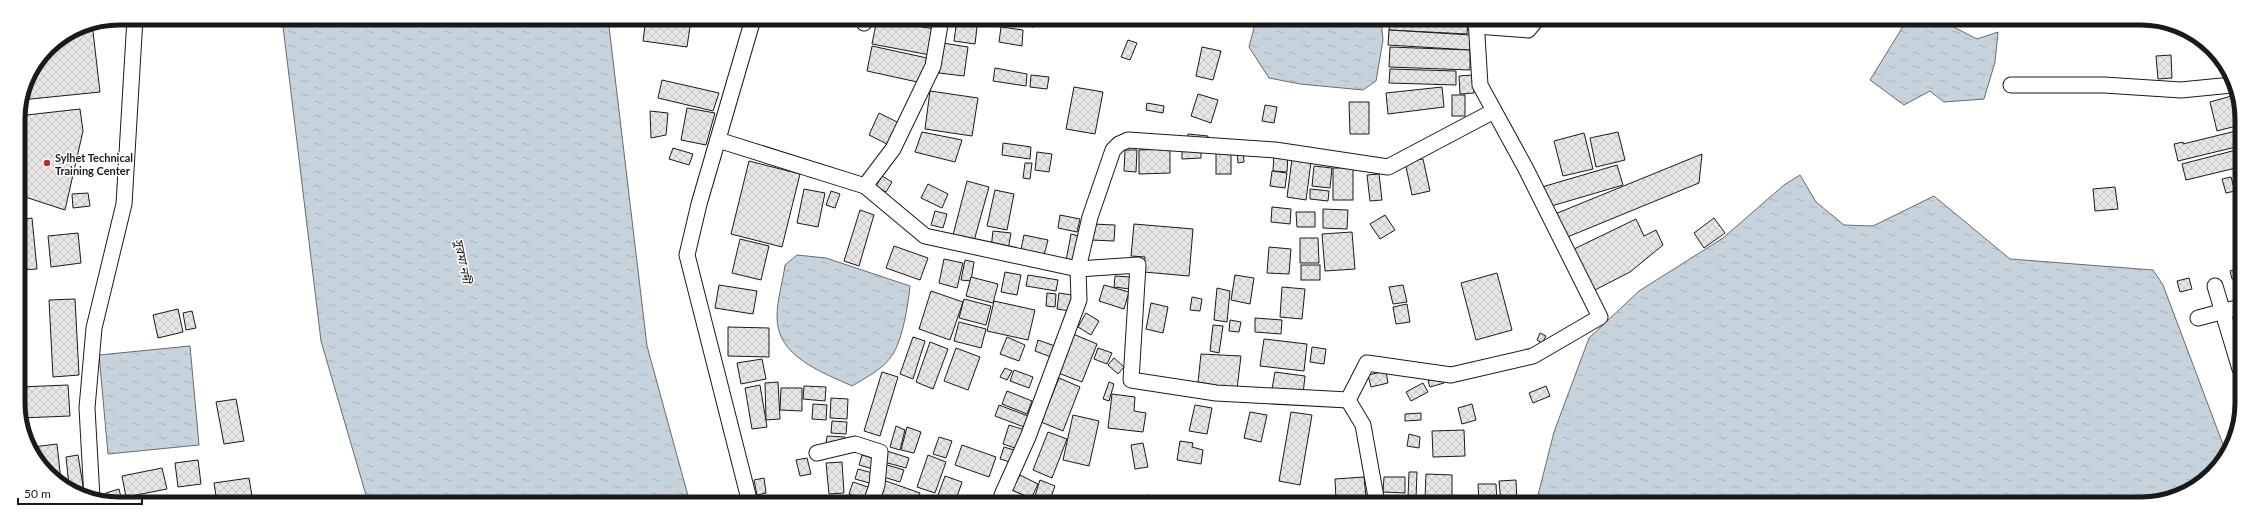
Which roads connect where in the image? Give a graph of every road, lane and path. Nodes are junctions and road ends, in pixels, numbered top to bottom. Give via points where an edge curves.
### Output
1 (135, 25) edge
2 (751, 25) edge
3 (940, 25) edge
4 (1476, 25) edge
5 (1491, 25) edge
6 (1532, 25) edge
7 (2011, 85) dead end
8 (2228, 85) edge
9 (1494, 112) junction
10 (718, 140) junction
11 (865, 186) junction
12 (1078, 269) junction
13 (2215, 286) dead end
14 (2235, 308) edge
15 (2223, 311) junction
16 (2198, 318) dead end
17 (2235, 353) edge
18 (1348, 400) junction
19 (817, 453) dead end
20 (92, 493) edge
21 (748, 497) edge
22 (873, 497) edge
23 (1007, 497) edge
24 (1376, 497) edge

1 - 20 street via 124,204 94,328 87,408
2 - 10 street
3 - 11 street via 933,66 893,149
4 - 9 street via 1480,85
5 - 6 street via 1528,30
7 - 8 street via 2104,84 2181,90
9 - 12 street via 1388,167 1275,150 1128,140 1113,150 1090,217
9 - 18 street via 1600,317 1533,356 1452,375 1367,363
10 - 11 street
10 - 21 street via 687,255
11 - 12 street via 925,236
12 - 18 street via 1138,265 1131,380 1216,393
12 - 23 street via 1079,300 1028,437 1002,495
13 - 15 street
14 - 15 street
15 - 16 street
15 - 17 street
18 - 24 street via 1363,425
19 - 22 street via 855,444 880,452 877,485

